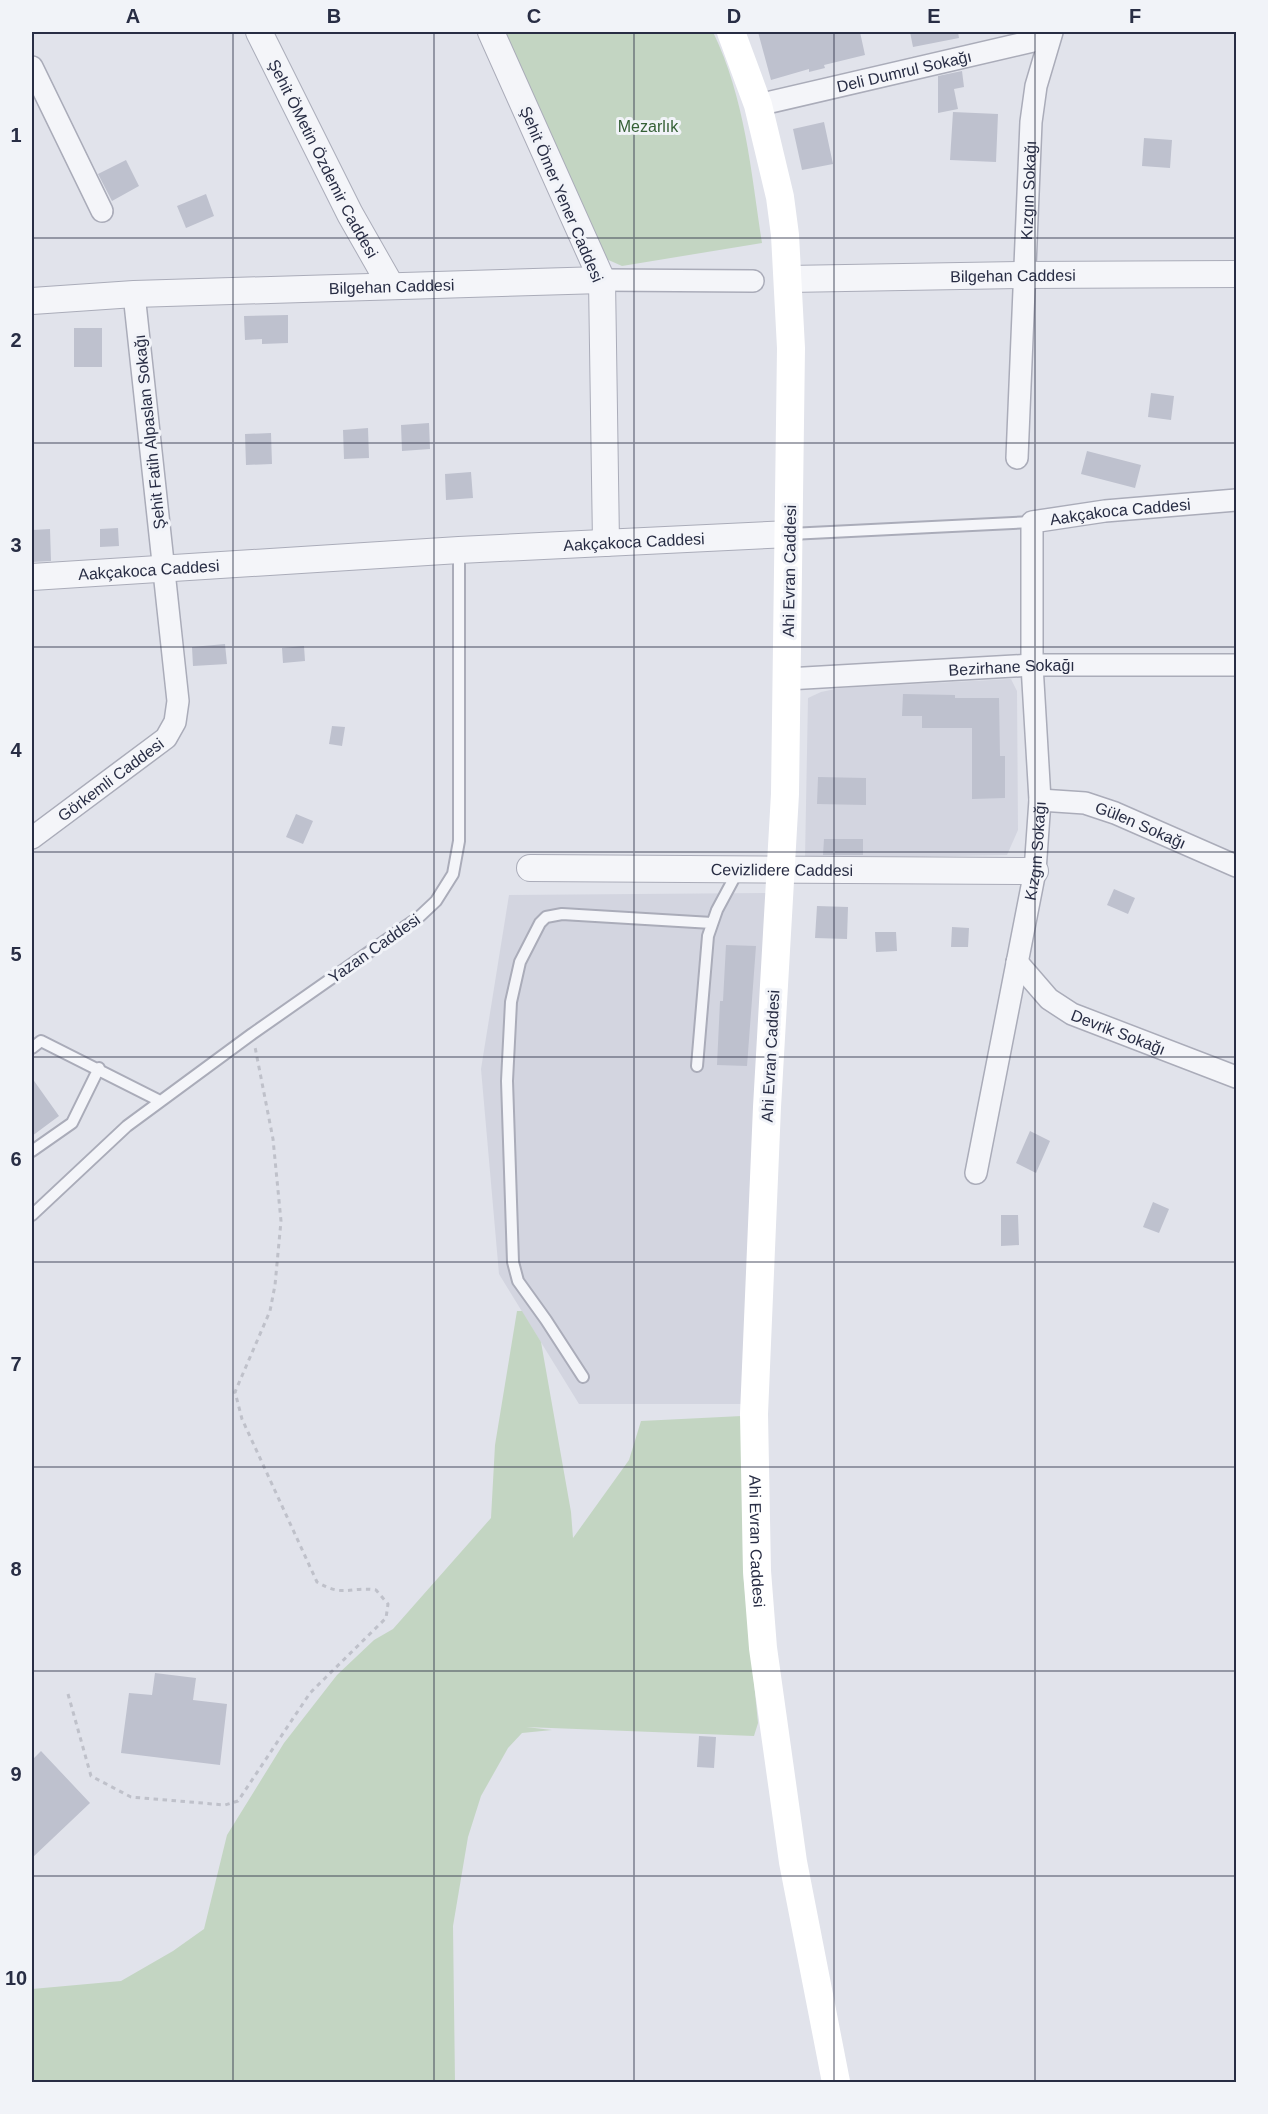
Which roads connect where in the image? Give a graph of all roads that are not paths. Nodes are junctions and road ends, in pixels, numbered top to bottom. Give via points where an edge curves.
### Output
1 (259, 32) edge
2 (491, 32) edge
3 (731, 32) edge
4 (1051, 34) edge
5 (32, 67) edge
6 (758, 105) junction
7 (102, 211) dead end
8 (1236, 274) edge
9 (1025, 275) junction
10 (602, 279) junction
11 (788, 279) junction
12 (753, 281) dead end
13 (392, 286) junction
14 (134, 294) junction
15 (32, 301) edge
16 (1017, 458) dead end
17 (1236, 500) edge
18 (1032, 522) junction
19 (790, 534) junction
20 (606, 543) junction
21 (459, 550) junction
22 (165, 569) junction
23 (32, 577) edge
24 (1236, 664) edge
25 (1032, 665) junction
26 (787, 679) junction
27 (1040, 800) junction
28 (32, 838) edge
29 (1236, 866) edge
30 (530, 868) dead end
31 (739, 869) junction
32 (782, 870) junction
33 (1035, 871) junction
34 (712, 923) junction
35 (1017, 962) junction
36 (32, 1048) edge
37 (697, 1066) dead end
38 (99, 1068) junction
39 (1236, 1077) edge
40 (160, 1101) junction
41 (32, 1151) edge
42 (976, 1173) dead end
43 (32, 1215) edge
44 (583, 1377) dead end
45 (836, 2082) edge

1 - 13 street, Şehit ÖMetin Özdemir Caddesi via 350,214
2 - 10 street, Şehit Ömer Yener Caddesi
3 - 6 main road, Ahi Evran Caddesi
4 - 6 street, Deli Dumrul Sokağı
4 - 9 street, Kızgın Sokağı via 1036,86 1031,122
5 - 7 street
6 - 11 main road, Ahi Evran Caddesi via 780,197
8 - 9 street, Bilgehan Caddesi
9 - 11 street, Bilgehan Caddesi
9 - 16 street, Kızgın Sokağı
10 - 12 street, Bilgehan Caddesi
10 - 13 street, Bilgehan Caddesi
10 - 20 street, Şehit Ömer Yener Caddesi
11 - 19 main road, Ahi Evran Caddesi
13 - 14 street, Bilgehan Caddesi
14 - 15 street, Bilgehan Caddesi
14 - 22 street, Şehit Fatih Alpaslan Sokağı
17 - 18 street, Aakçakoca Caddesi via 1105,511
18 - 19 lane, Aakçakoca Caddesi
18 - 25 street, Kızgın Sokağı
19 - 20 street, Aakçakoca Caddesi
19 - 26 main road, Ahi Evran Caddesi
20 - 21 street, Aakçakoca Caddesi
21 - 22 street, Aakçakoca Caddesi
21 - 40 lane, Yazan Caddesi via 459,841 453,874 436,901 419,917
22 - 23 street, Aakçakoca Caddesi
22 - 28 street, Görkemli Caddesi via 178,701 175,722 166,738
24 - 25 street, Bezirhane Sokağı
25 - 26 street, Bezirhane Sokağı
25 - 27 street, Kızgın Sokağı
26 - 32 main road, Ahi Evran Caddesi
27 - 29 street, Gülen Sokağı via 1085,803 1115,813
27 - 33 street, Kızgın Sokağı
30 - 31 street, Cevizlidere Caddesi
31 - 32 street, Cevizlidere Caddesi
31 - 34 lane
32 - 33 street, Cevizlidere Caddesi
32 - 45 main road, Ahi Evran Caddesi via 758,1294 754,1414 757,1571 763,1648 793,1862
33 - 35 street, Kızgın Sokağı
34 - 37 lane
34 - 44 lane via 562,914 546,917 520,962 511,1002 507,1081 513,1262 518,1281
35 - 39 street, Devrik Sokağı via 1049,999 1072,1014
35 - 42 street, Kızgın Sokağı
36 - 38 lane via 42,1041
38 - 40 lane
38 - 41 lane via 72,1122
40 - 43 lane, Yazan Caddesi via 127,1126

